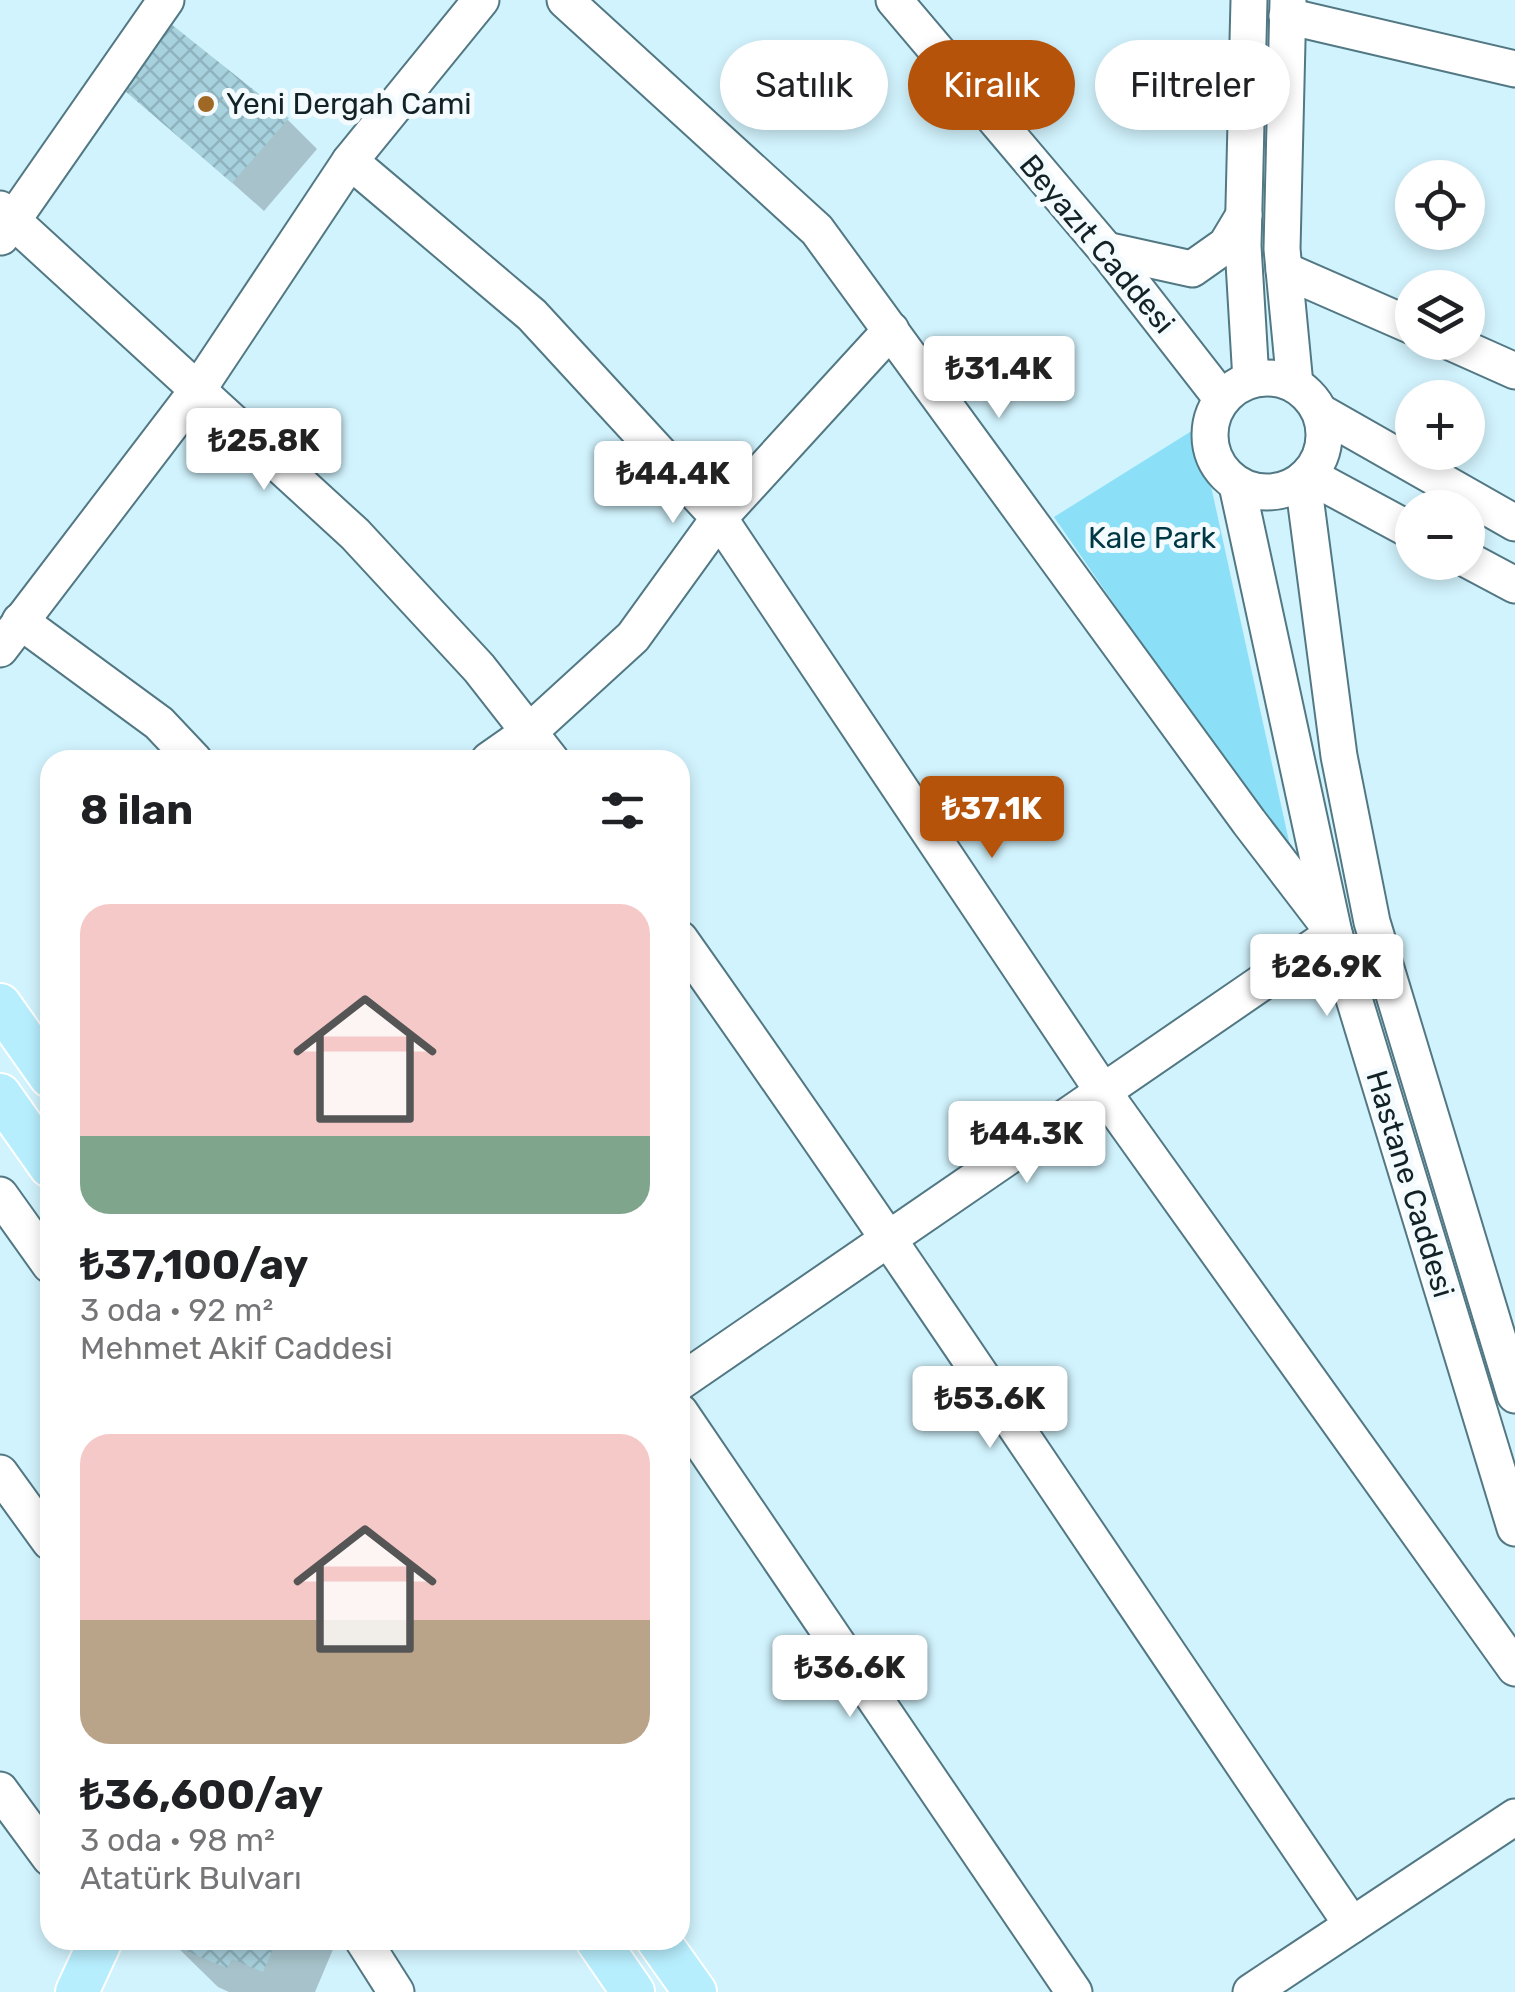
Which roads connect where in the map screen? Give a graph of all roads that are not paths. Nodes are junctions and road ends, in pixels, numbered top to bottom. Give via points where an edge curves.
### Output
1 (166, 0) edge
2 (482, 0) edge
3 (565, 0) edge
4 (894, 0) edge
5 (1249, 0) edge
6 (1288, 8) edge
7 (1515, 69) edge
8 (350, 161) junction
9 (1244, 215) junction
10 (4, 222) edge
11 (1106, 250) junction
12 (1284, 270) junction
13 (1395, 319) edge
14 (891, 330) junction
15 (1485, 358) edge
16 (1515, 371) edge
17 (1295, 385) junction
18 (199, 388) junction
19 (1237, 389) junction
20 (1320, 412) junction
21 (1306, 478) junction
22 (1237, 485) junction
23 (719, 518) junction
24 (1395, 522) edge
25 (1515, 523) edge
26 (1485, 569) edge
27 (1515, 585) edge
28 (10, 635) edge
29 (529, 732) junction
30 (185, 750) edge
31 (503, 750) edge
32 (542, 750) edge
33 (1334, 933) junction
34 (690, 954) edge
35 (0, 1005) edge
36 (40, 1060) edge
37 (1104, 1093) junction
38 (0, 1095) edge
39 (40, 1152) edge
40 (0, 1195) edge
41 (892, 1240) junction
42 (40, 1251) edge
43 (690, 1375) edge
44 (1515, 1394) edge
45 (690, 1427) edge
46 (0, 1473) edge
47 (40, 1528) edge
48 (1515, 1528) edge
49 (1515, 1668) edge
50 (0, 1790) edge
51 (1515, 1817) edge
52 (40, 1844) edge
53 (1352, 1925) junction
54 (369, 1950) edge
55 (603, 1950) edge
56 (665, 1950) edge
57 (396, 1992) edge
58 (633, 1992) edge
59 (695, 1992) edge
60 (1074, 1992) edge
61 (1251, 1992) edge

1 - 10 street
2 - 8 street
3 - 14 street via 817,230
4 - 11 street, Beyazıt Caddesi
5 - 9 street
6 - 7 street
6 - 12 street
8 - 18 street
8 - 23 street via 532,315
9 - 11 street via 1226,244 1192,269
9 - 19 street
10 - 18 street
11 - 19 street, Beyazıt Caddesi
12 - 13 street
12 - 17 street
14 - 23 street
14 - 33 street
15 - 16 street
17 - 19 street via 1281,379
17 - 20 street
18 - 28 street
18 - 29 street via 354,534
19 - 22 street via 1212,416 1209,435 1212,455
20 - 21 street via 1324,446
20 - 25 street
21 - 22 street via 1271,493
21 - 24 street
21 - 44 street, Hastane Caddesi via 1339,756 1372,922
22 - 33 street, Hastane Caddesi
23 - 29 street via 634,638
23 - 37 street
26 - 27 street
28 - 30 street via 159,723
29 - 31 street
29 - 32 street
33 - 37 street
33 - 48 street, Hastane Caddesi
34 - 41 street
35 - 36 main road
37 - 41 street
37 - 49 street
38 - 39 main road
40 - 42 street
41 - 43 street
41 - 53 street
45 - 60 street
46 - 47 street
50 - 52 street
51 - 53 street
53 - 61 street
54 - 57 street
55 - 58 main road
56 - 59 main road

